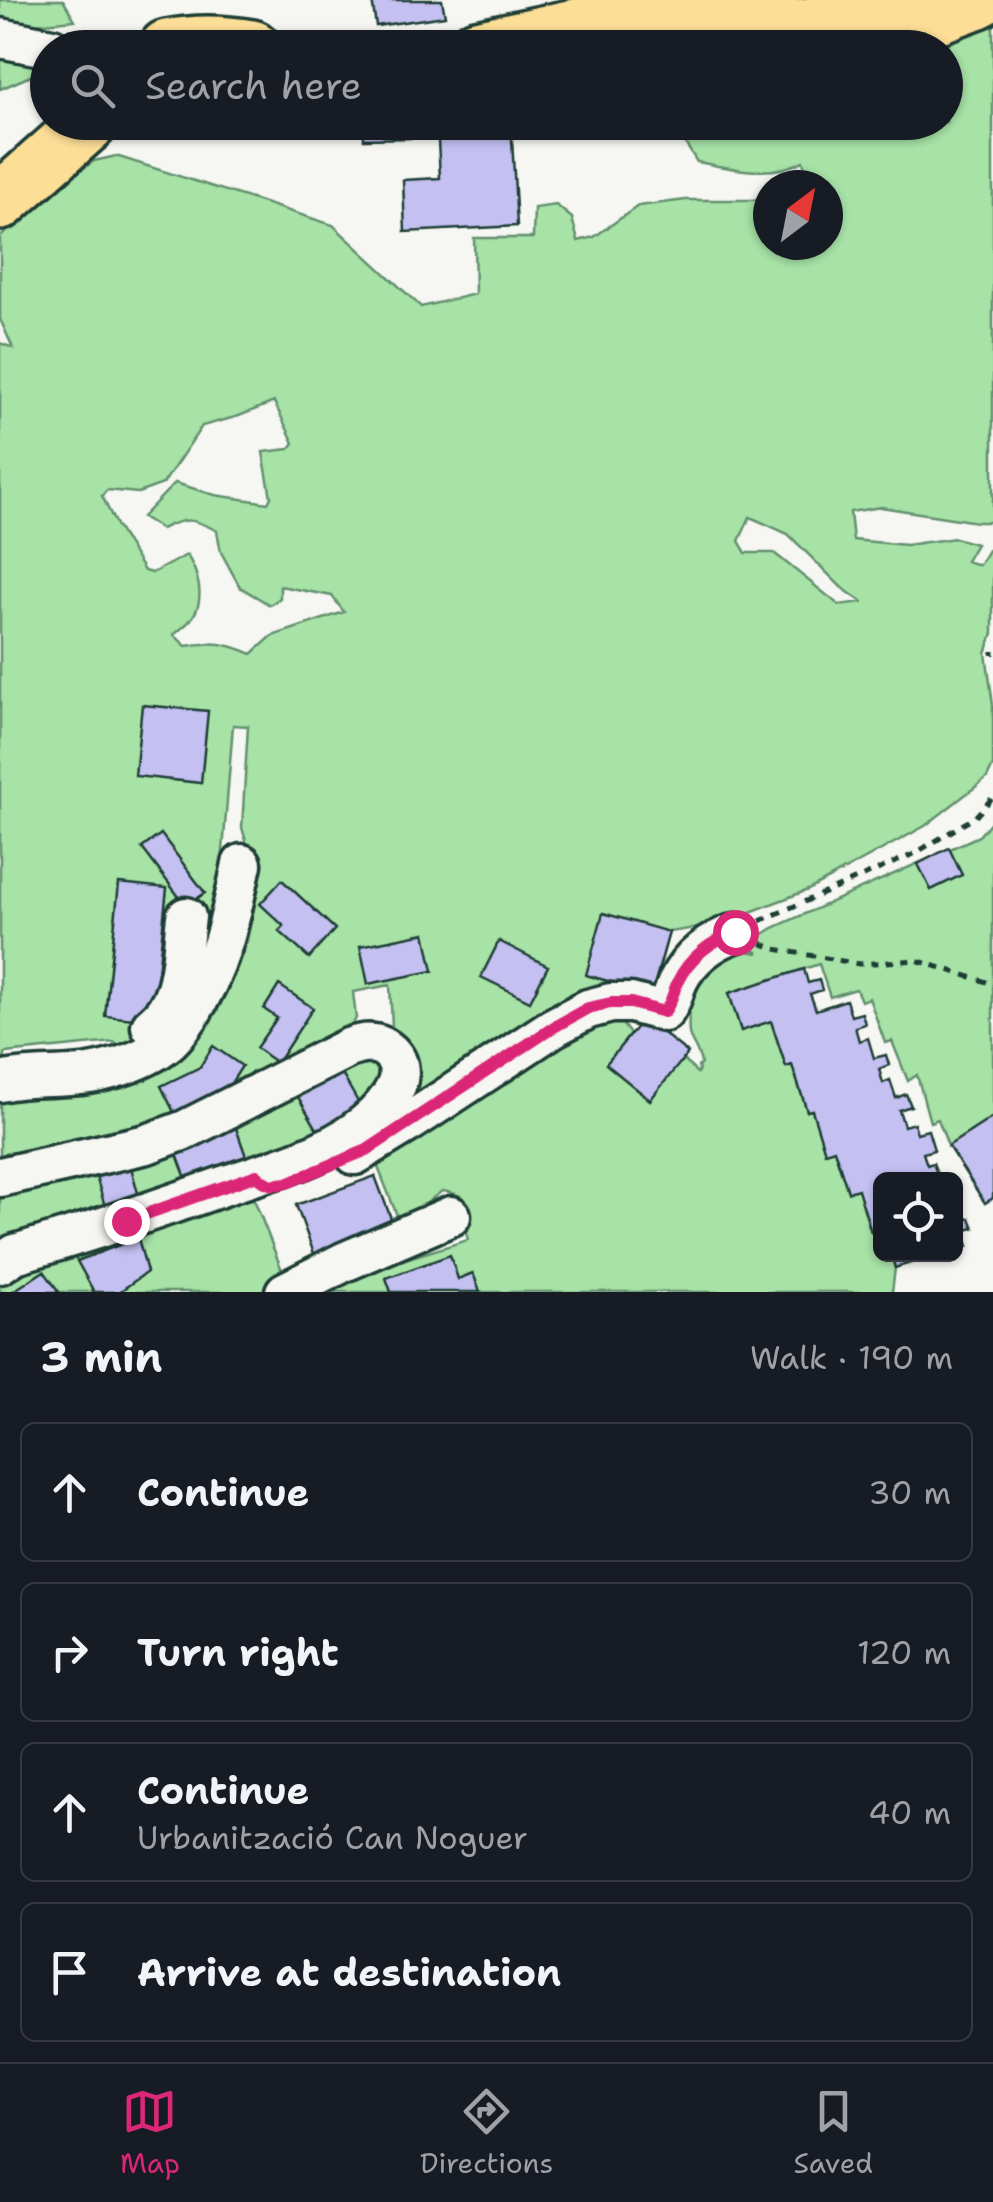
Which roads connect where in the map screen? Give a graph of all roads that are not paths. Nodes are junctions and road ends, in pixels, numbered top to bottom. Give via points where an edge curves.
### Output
1 (978, 0) edge
2 (865, 12) edge
3 (561, 30) edge
4 (0, 38) edge
5 (30, 44) edge
6 (30, 129) edge
7 (70, 140) edge
8 (0, 156) edge
9 (0, 202) edge
10 (242, 864) dead end
11 (186, 917) dead end
12 (735, 932) road end
13 (9, 1080) edge
14 (257, 1175) junction
15 (0, 1177) edge
16 (450, 1216) dead end
17 (0, 1264) edge
18 (285, 1292) edge

1 - 2 highway via 897,25
2 - 3 highway via 800,27 623,22
4 - 5 street
6 - 8 highway
7 - 9 highway
10 - 13 street via 220,958 205,991 164,1046 98,1072
11 - 13 street via 176,991 158,1021 107,1049 24,1062
12 - 14 street via 689,964 664,1012 631,1003 588,1008 367,1150 287,1183 272,1185
14 - 15 street via 353,1133 381,1110 400,1074 395,1057 367,1042 147,1144
14 - 17 street
16 - 18 street

